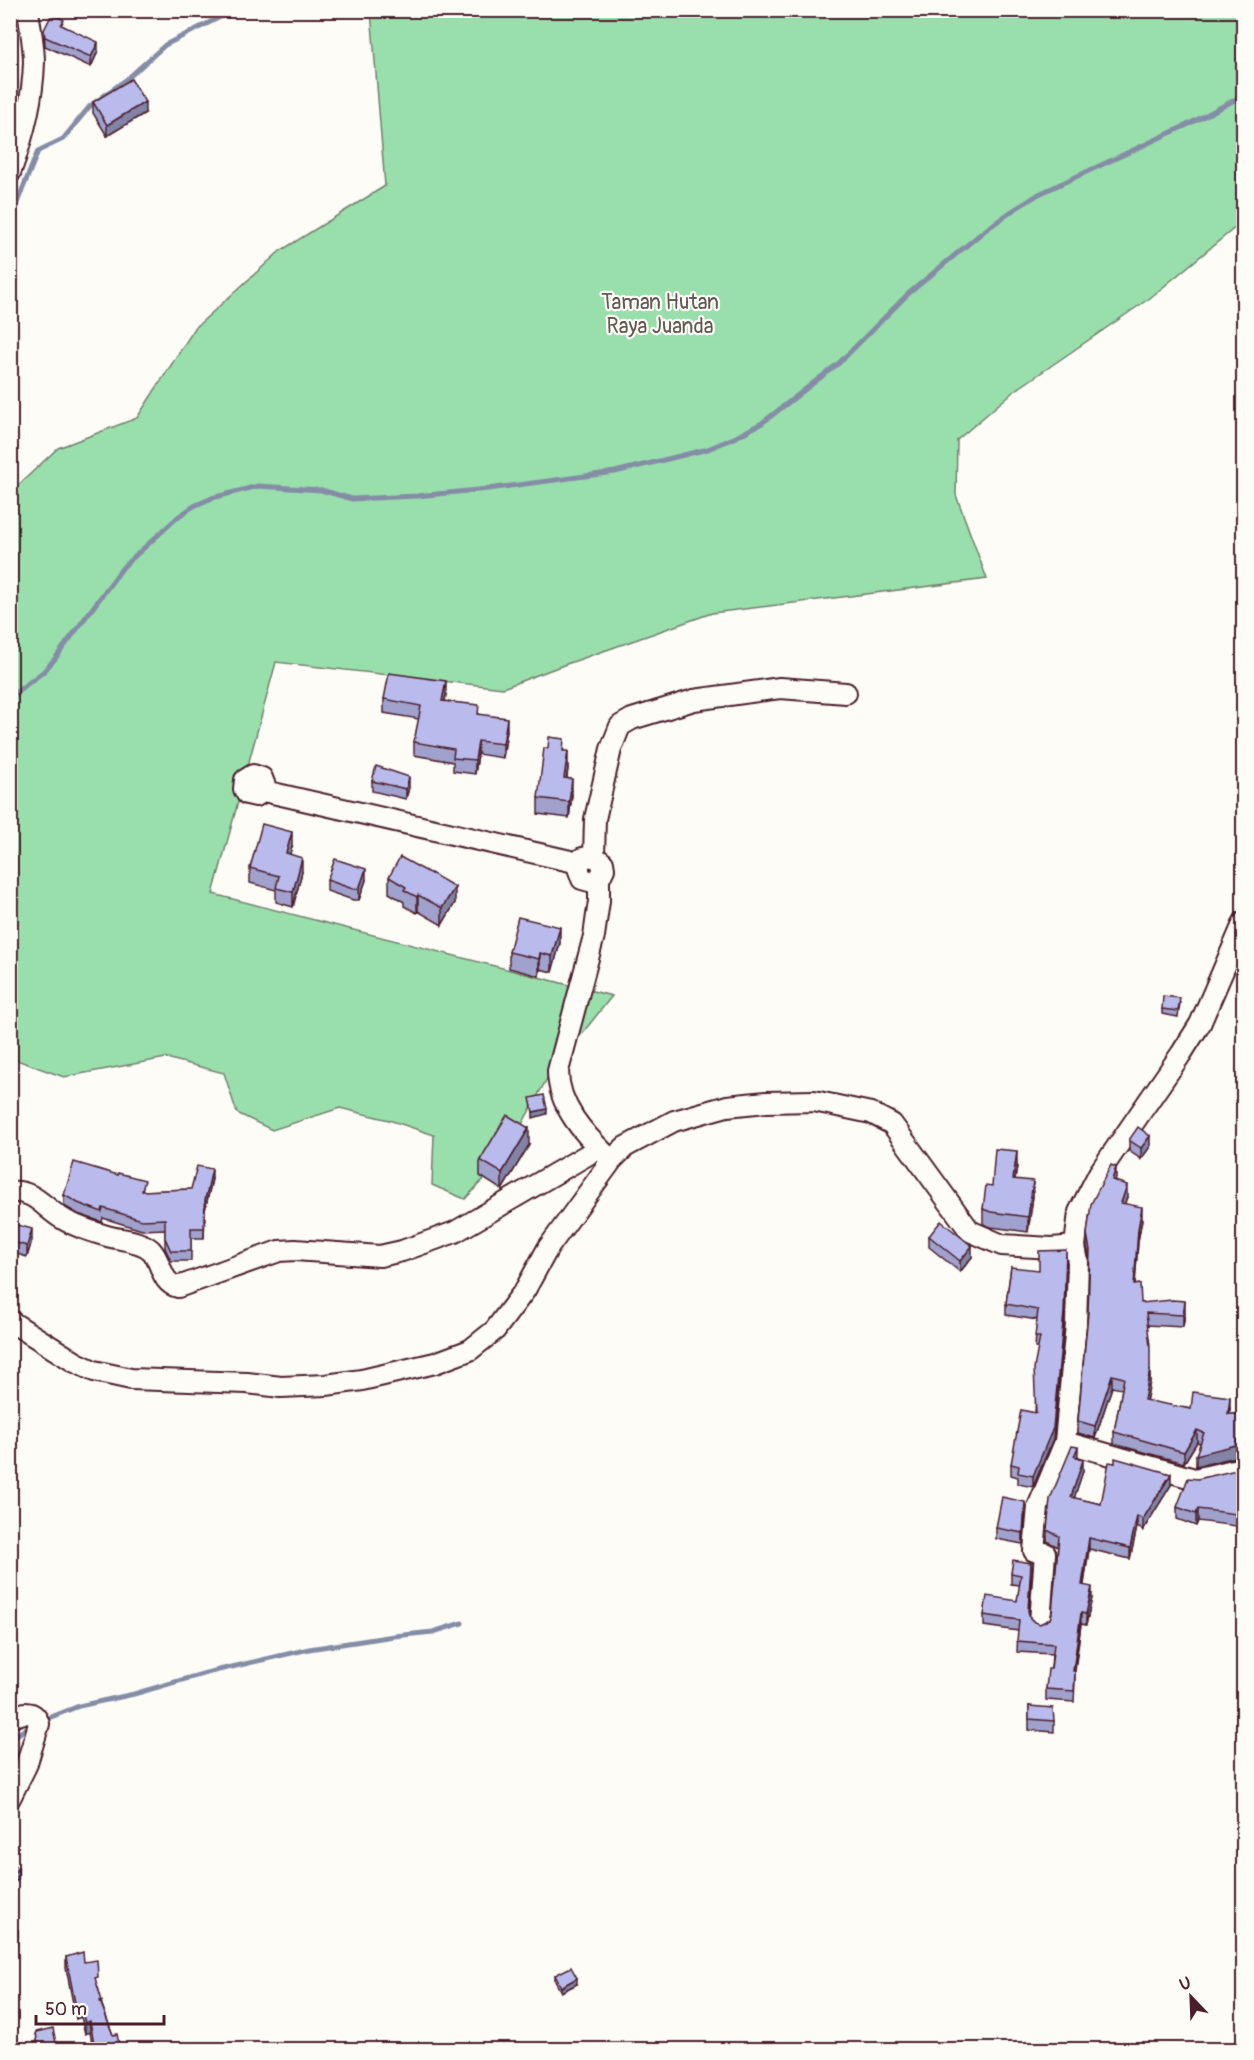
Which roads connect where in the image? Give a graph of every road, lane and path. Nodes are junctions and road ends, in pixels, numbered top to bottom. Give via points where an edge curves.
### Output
1 (28, 10) edge
2 (10, 173) edge
3 (846, 693) dead end
4 (264, 791) dead end
5 (586, 859) junction
6 (1244, 922) edge
7 (605, 1154) junction
8 (10, 1192) edge
9 (1075, 1246) junction
10 (10, 1321) edge
11 (1065, 1442) junction
12 (1244, 1470) edge
13 (1040, 1623) edge
14 (10, 1718) edge
15 (10, 1798) edge

1 - 2 street via 34,61 25,127
3 - 5 street via 780,688 694,700 620,726 611,749
4 - 5 street
5 - 7 street via 578,868 582,879 599,879 599,901 558,1081 561,1096 576,1122
6 - 9 street via 1200,1024 1084,1201
7 - 8 street via 454,1232 402,1251 380,1256 279,1251 178,1287 166,1280 150,1249 87,1229 63,1219 26,1193
7 - 9 street via 674,1121 727,1106 814,1101 871,1113 892,1124 970,1231 1002,1245
7 - 10 street via 525,1290 495,1330 470,1350 426,1365 362,1380 292,1387 131,1379 94,1371 75,1362
9 - 11 street via 1076,1324
11 - 12 street via 1195,1479
11 - 13 street via 1038,1507 1034,1551 1045,1552
14 - 15 street via 30,1713 39,1724 26,1766

